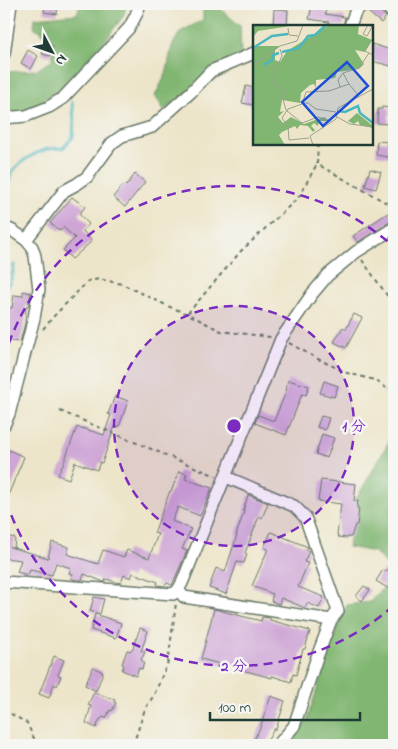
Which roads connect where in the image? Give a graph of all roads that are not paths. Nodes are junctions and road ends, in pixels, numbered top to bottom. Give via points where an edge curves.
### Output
1 (11, 4) edge
2 (140, 4) edge
3 (363, 4) edge
4 (385, 4) edge
5 (394, 15) edge
6 (350, 25) edge
7 (253, 53) edge
8 (4, 54) edge
9 (4, 118) edge
10 (4, 227) edge
11 (394, 228) edge
12 (26, 240) junction
13 (4, 425) edge
14 (225, 478) junction
15 (4, 582) edge
16 (175, 592) junction
17 (332, 620) junction
18 (278, 745) edge

1 - 8 street
2 - 9 street via 129,28 64,98 26,116
3 - 6 street via 355,12
4 - 5 street
7 - 12 street via 211,71 152,127 122,136 112,143 87,177 64,191
10 - 12 street
11 - 14 street via 356,252 328,275 312,294 282,339
12 - 13 street via 35,256 39,289
14 - 16 street via 182,583
14 - 17 street via 294,506 305,517 338,611
15 - 16 street
16 - 17 street via 184,597
17 - 18 street via 294,726

